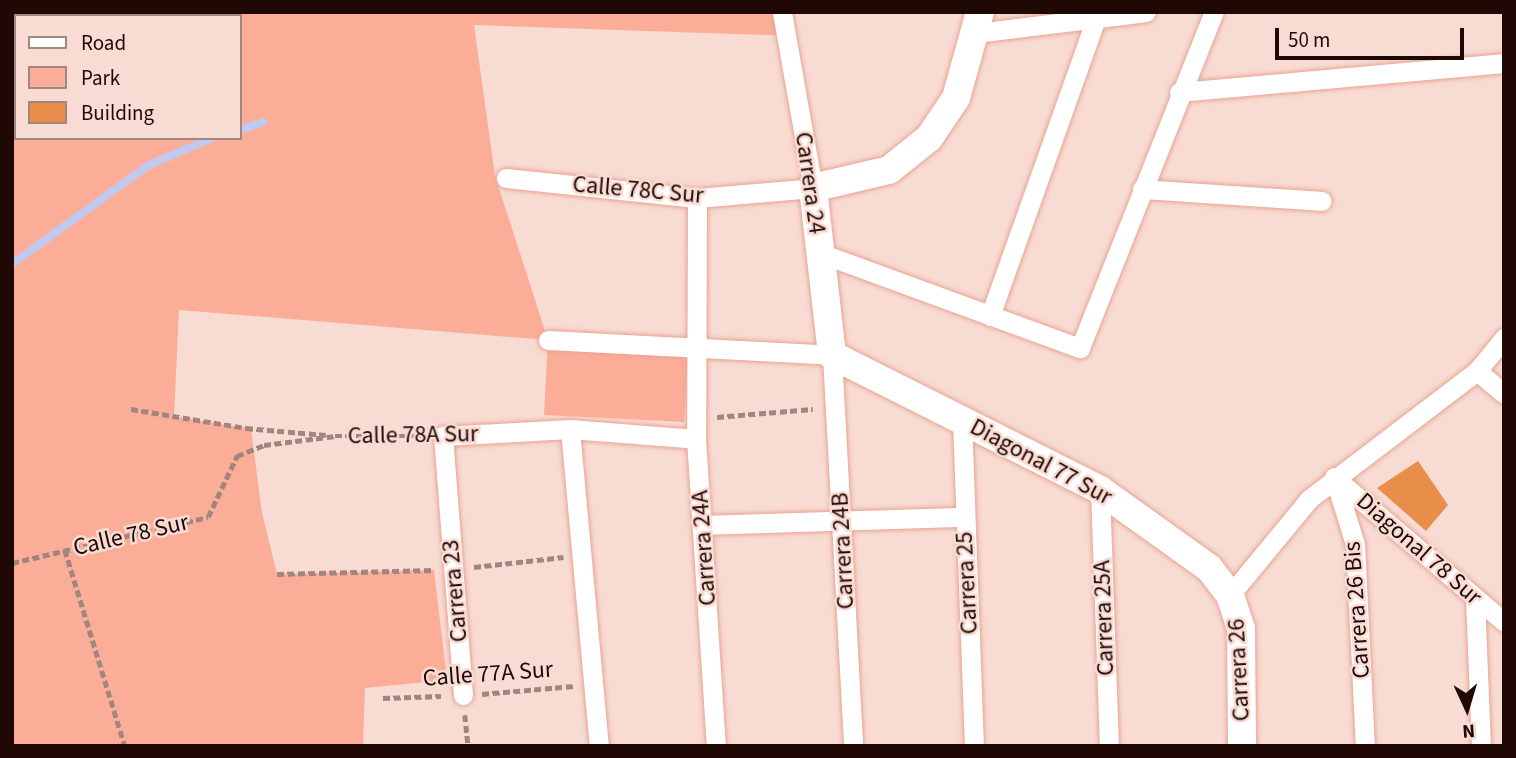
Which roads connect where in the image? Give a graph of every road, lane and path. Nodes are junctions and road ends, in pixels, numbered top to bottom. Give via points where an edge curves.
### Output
1 (782, 12) edge
2 (1146, 12) edge
3 (1214, 12) edge
4 (1096, 16) edge
5 (978, 22) edge
6 (1504, 62) edge
7 (1179, 92) junction
8 (506, 178) dead end
9 (813, 188) junction
10 (1142, 189) junction
11 (697, 198) junction
12 (1322, 201) dead end
13 (820, 253) junction
14 (990, 316) junction
15 (1504, 338) edge
16 (548, 340) dead end
17 (696, 350) junction
18 (832, 355) junction
19 (1477, 370) junction
20 (1504, 394) edge
21 (835, 407) junction
22 (131, 410) dead end
23 (696, 419) junction
24 (962, 421) junction
25 (570, 429) junction
26 (335, 436) junction
27 (443, 436) junction
28 (696, 439) junction
29 (1334, 477) junction
30 (1100, 490) junction
31 (963, 517) junction
32 (841, 521) junction
33 (703, 525) junction
34 (65, 550) junction
35 (12, 563) edge
36 (1230, 595) junction
37 (1475, 598) junction
38 (1504, 622) edge
39 (596, 684) junction
40 (463, 695) junction
41 (383, 698) dead end
42 (125, 746) edge
43 (468, 746) edge
44 (599, 746) edge
45 (716, 746) edge
46 (853, 746) edge
47 (974, 746) edge
48 (1109, 746) edge
49 (1242, 746) edge
50 (1366, 746) edge
51 (1481, 746) edge

1 - 9 street, Carrera 24
2 - 4 street
3 - 7 street
4 - 5 street
4 - 14 street
5 - 9 street via 956,99 929,138 902,163 874,177
6 - 7 street
7 - 10 street
8 - 11 street, Calle 78C Sur
9 - 11 street, Calle 78C Sur
9 - 13 street, Carrera 24
10 - 12 street
10 - 14 street via 1080,348
11 - 17 street, Carrera 24A
13 - 14 street
13 - 18 street, Carrera 24
15 - 19 street
16 - 17 street
17 - 18 street
17 - 23 street, Carrera 24A
18 - 21 street, Carrera 24B
18 - 24 street, Diagonal 77 Sur
19 - 20 street
19 - 29 street
21 - 23 path
21 - 32 street, Carrera 24B
22 - 26 path, Calle 78A Sur
23 - 28 street, Carrera 24A
24 - 30 street, Diagonal 77 Sur
24 - 31 street, Carrera 25
25 - 27 street, Calle 78A Sur
25 - 28 street, Calle 78A Sur
25 - 39 street
26 - 27 path, Calle 78A Sur
26 - 34 path, Calle 78 Sur via 264,445 237,456 208,517
27 - 40 street, Carrera 23
28 - 33 street, Carrera 24A
29 - 36 street via 1309,499
29 - 37 street, Diagonal 78 Sur
29 - 50 street, Carrera 26 Bis via 1355,544
30 - 36 street, Diagonal 77 Sur via 1191,552
30 - 48 street, Carrera 25A
31 - 32 street
31 - 47 street, Carrera 25
32 - 33 street
32 - 46 street, Carrera 24B
33 - 45 street, Carrera 24A
34 - 35 path, Calle 78 Sur
34 - 42 path
36 - 49 street, Carrera 26 via 1241,628
37 - 38 street, Diagonal 78 Sur
37 - 51 street
39 - 40 path, Calle 77A Sur
39 - 44 street
40 - 41 path, Calle 77A Sur
40 - 43 path

